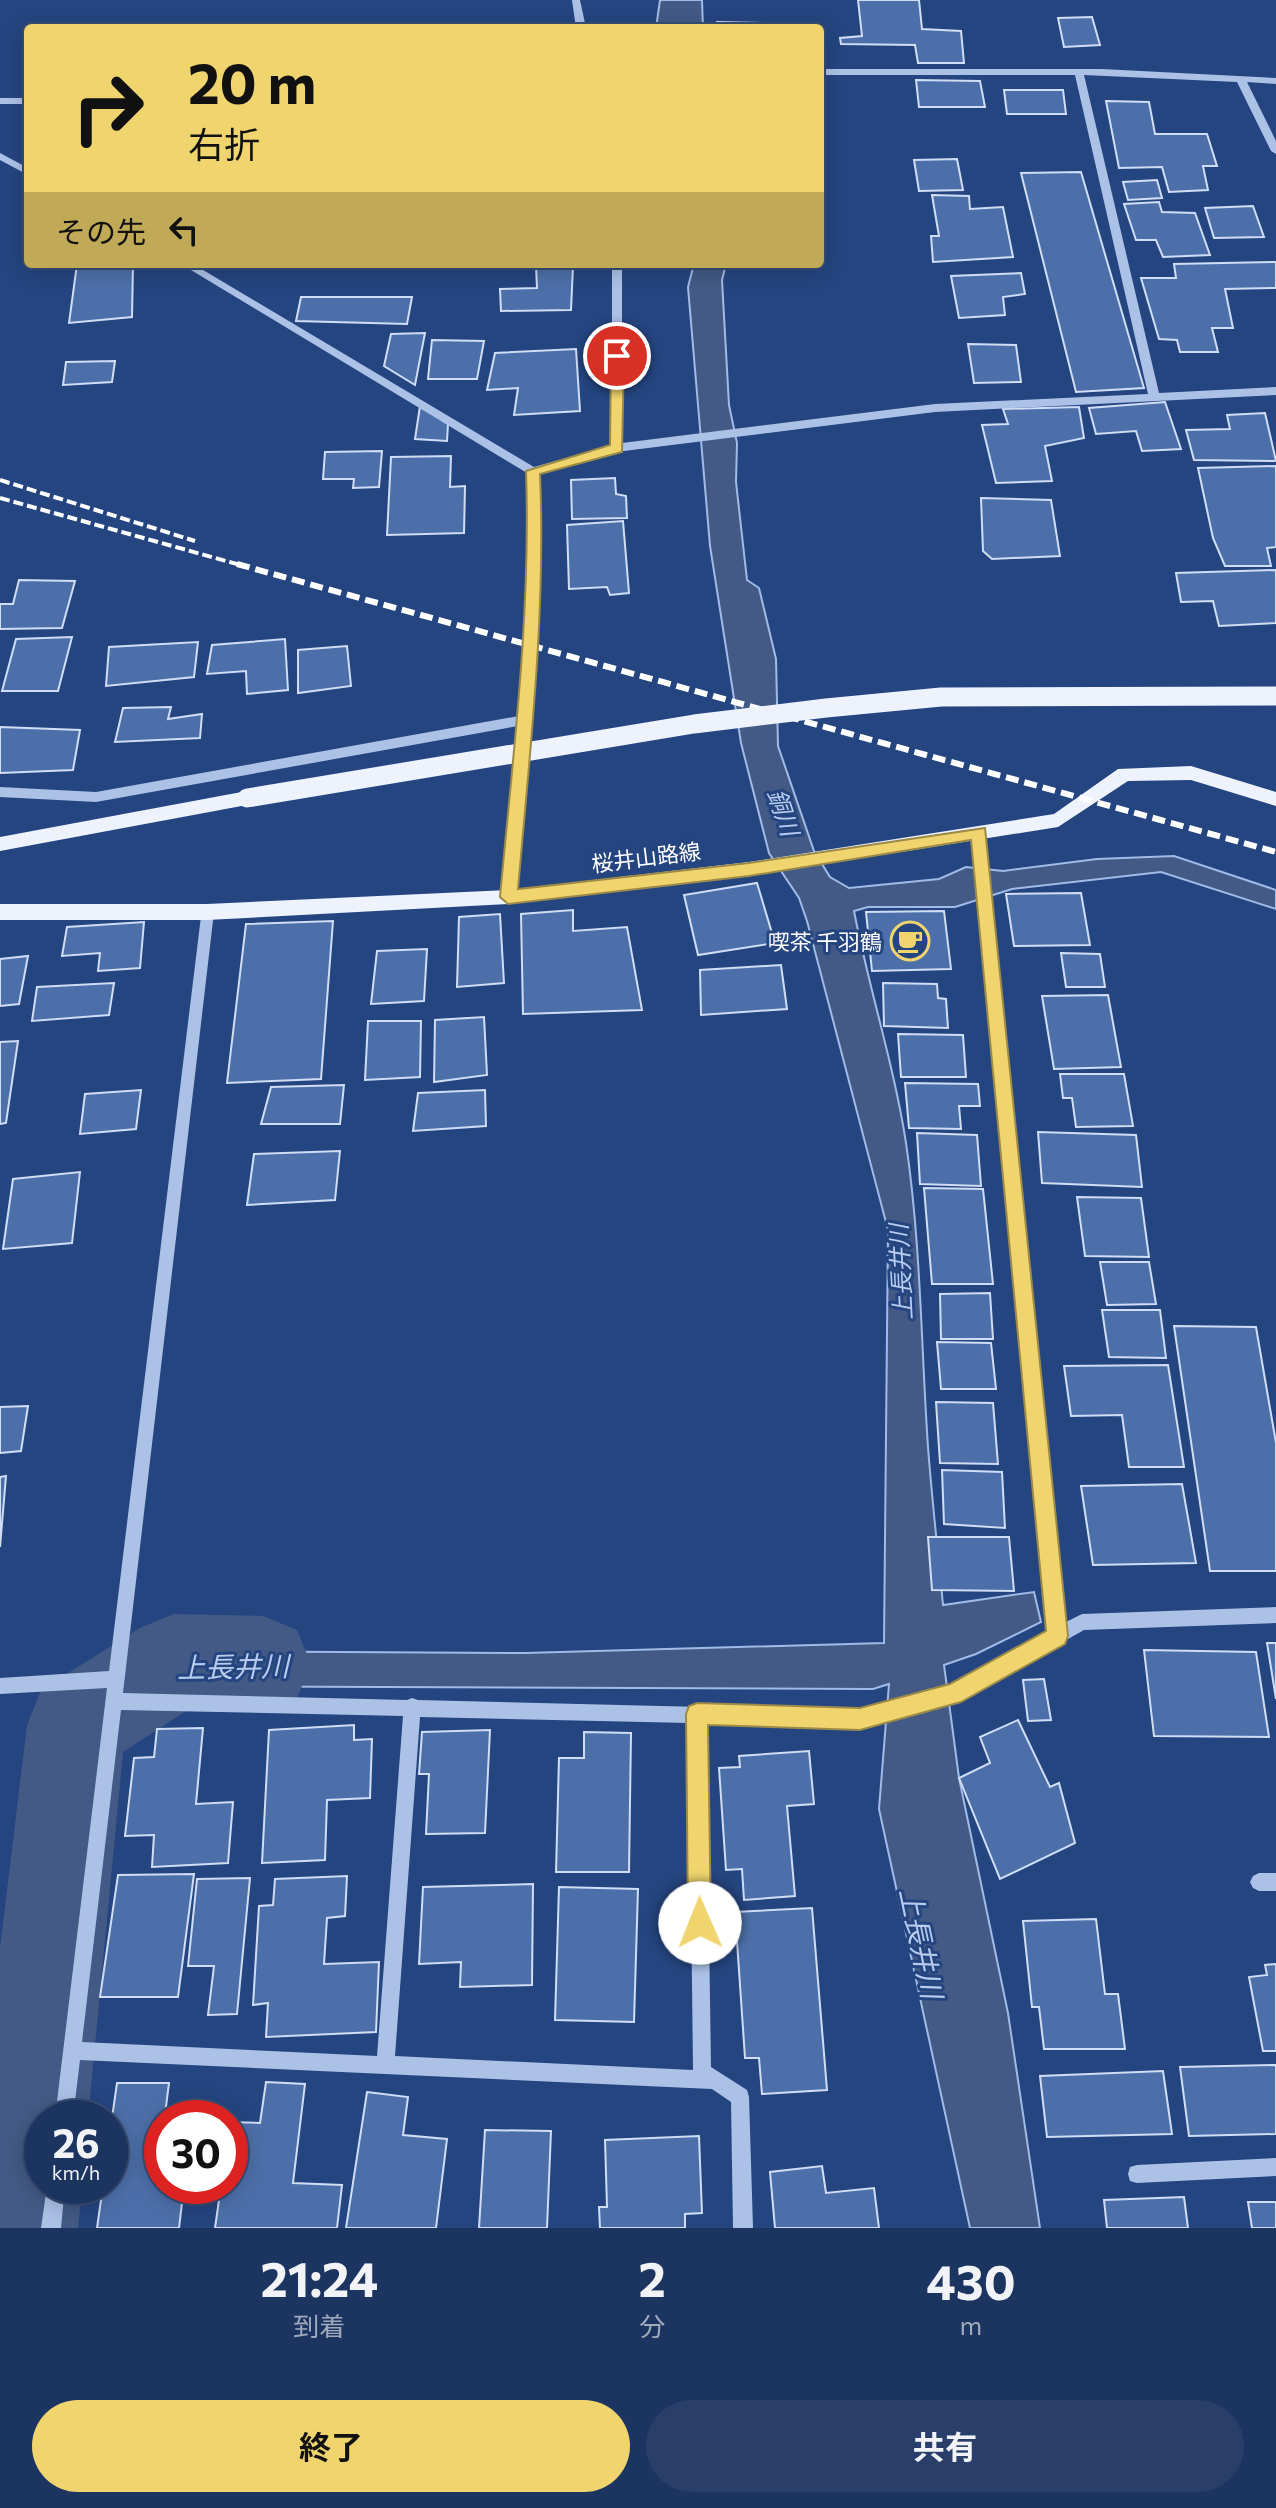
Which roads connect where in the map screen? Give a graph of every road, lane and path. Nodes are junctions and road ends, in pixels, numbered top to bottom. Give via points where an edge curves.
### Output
1 (576, 0) edge
2 (580, 24) edge
3 (824, 72) edge
4 (1079, 72) junction
5 (1276, 81) edge
6 (1242, 82) junction
7 (0, 101) edge
8 (24, 101) edge
9 (1276, 151) edge
10 (0, 156) edge
11 (24, 170) edge
12 (193, 268) edge
13 (617, 268) edge
14 (1276, 391) edge
15 (1154, 397) junction
16 (617, 448) junction
17 (533, 471) junction
18 (1276, 696) edge
19 (524, 720) junction
20 (0, 792) edge
21 (1276, 799) edge
22 (979, 832) junction
23 (0, 844) edge
24 (508, 897) junction
25 (0, 912) edge
26 (207, 912) junction
27 (1276, 1615) edge
28 (1057, 1636) junction
29 (115, 1679) junction
30 (0, 1686) edge
31 (113, 1701) junction
32 (412, 1706) junction
33 (697, 1714) junction
34 (72, 2051) junction
35 (385, 2065) junction
36 (715, 2080) junction
37 (66, 2100) edge
38 (1276, 2167) edge
39 (1137, 2174) dead end
40 (54, 2204) edge
41 (51, 2228) edge
42 (743, 2228) edge

1 - 2 street
3 - 4 street
4 - 6 street
4 - 15 street
5 - 6 street
6 - 9 street
7 - 8 street
10 - 11 street
12 - 17 street
13 - 16 street
14 - 15 street
15 - 16 street via 935,408
16 - 17 street
17 - 19 street via 536,538
18 - 23 main road, bridge via 941,697 826,708 247,798
19 - 20 street via 96,797
19 - 24 street
21 - 22 main road, 桜井山路線 via 1191,773 1124,774 1058,820
22 - 24 main road, 桜井山路線 via 749,869
22 - 28 street
24 - 26 main road, 桜井山路線
25 - 26 main road, 桜井山路線
26 - 29 street
27 - 28 street via 1082,1622
28 - 33 street via 954,1694 860,1719
29 - 30 street
29 - 31 street
31 - 32 street
31 - 34 street
32 - 33 street
32 - 35 street
33 - 36 street via 702,2072
34 - 35 street
34 - 37 street
35 - 36 street
36 - 42 street via 740,2097
38 - 39 street
40 - 41 street

